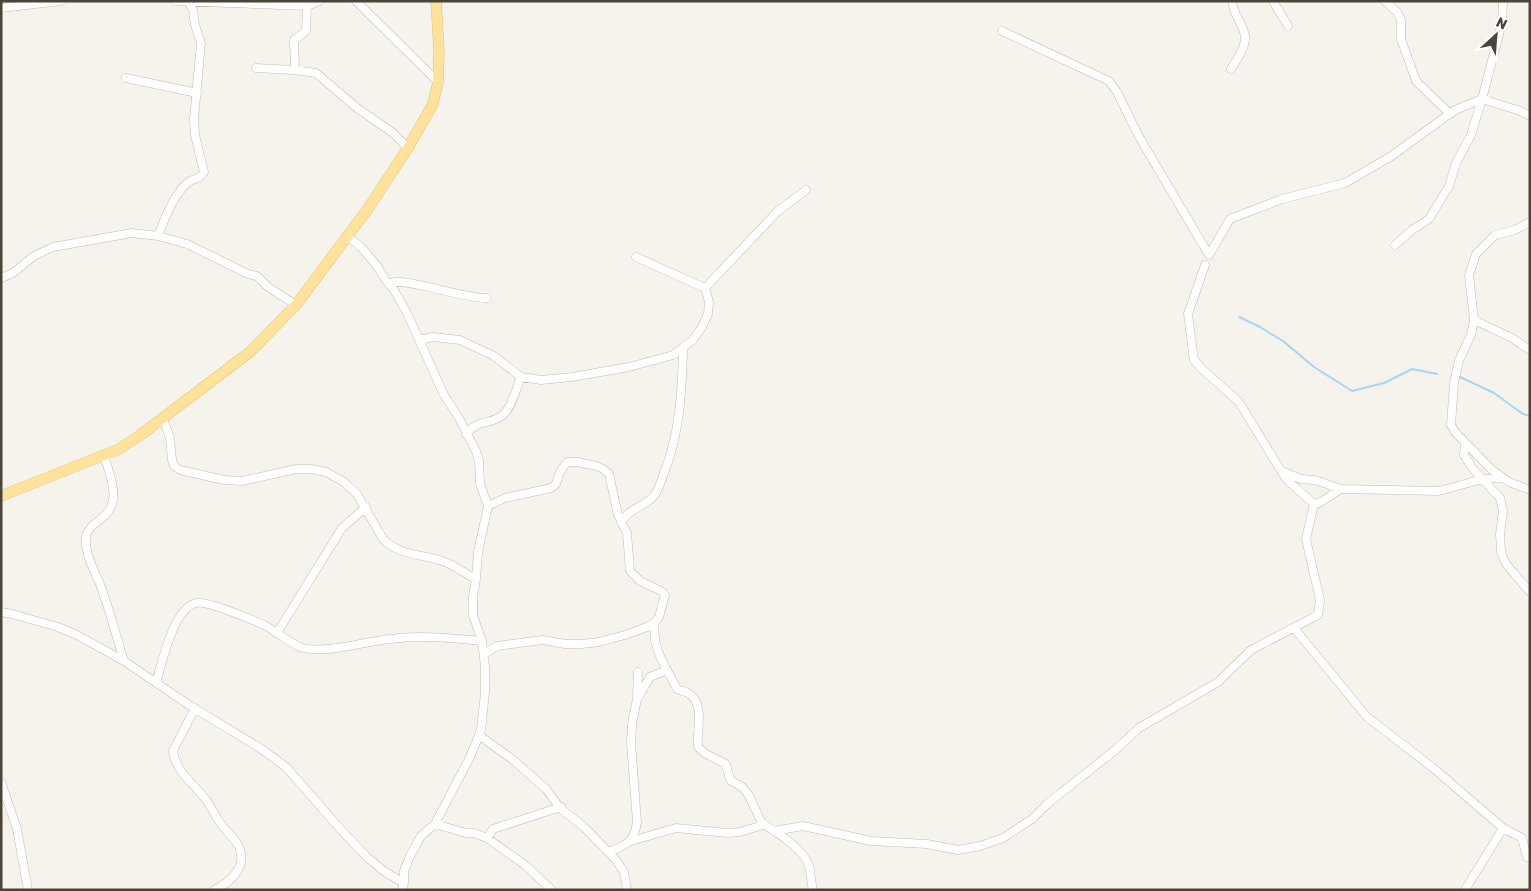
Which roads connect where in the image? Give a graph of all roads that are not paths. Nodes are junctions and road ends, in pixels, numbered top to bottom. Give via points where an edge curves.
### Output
1 (61, 1) edge
2 (176, 1) edge
3 (319, 1) edge
4 (356, 1) edge
5 (436, 1) edge
6 (1232, 1) edge
7 (1273, 1) edge
8 (1385, 1) edge
9 (1503, 1) edge
10 (41, 2) edge
11 (188, 2) edge
12 (238, 3) edge
13 (307, 6) junction
14 (1, 8) edge
15 (1288, 26) dead end
16 (1002, 31) dead end
17 (256, 68) dead end
18 (1231, 69) dead end
19 (295, 70) junction
20 (126, 78) dead end
21 (438, 82) junction
22 (197, 93) junction
23 (1482, 99) junction
24 (1450, 114) junction
25 (1530, 116) edge
26 (408, 148) junction
27 (806, 190) dead end
28 (1530, 222) edge
29 (158, 236) junction
30 (347, 236) junction
31 (1395, 245) dead end
32 (636, 257) dead end
33 (1205, 265) dead end
34 (1, 278) edge
35 (705, 288) junction
36 (394, 290) junction
37 (486, 298) dead end
38 (296, 305) junction
39 (1474, 320) junction
40 (419, 340) junction
41 (683, 349) junction
42 (1530, 350) edge
43 (521, 377) junction
44 (163, 419) junction
45 (466, 434) junction
46 (1465, 443) junction
47 (104, 455) junction
48 (1284, 472) junction
49 (1502, 478) junction
50 (1483, 479) junction
51 (1341, 489) junction
52 (1530, 490) edge
53 (1, 496) edge
54 (1314, 504) junction
55 (488, 506) junction
56 (366, 508) junction
57 (621, 522) junction
58 (476, 579) junction
59 (1530, 592) edge
60 (1, 612) edge
61 (655, 622) junction
62 (1294, 628) junction
63 (277, 633) junction
64 (482, 641) junction
65 (484, 654) junction
66 (124, 661) junction
67 (666, 670) junction
68 (638, 672) dead end
69 (156, 683) junction
70 (637, 699) junction
71 (195, 708) junction
72 (480, 736) junction
73 (1, 782) edge
74 (560, 807) junction
75 (762, 823) junction
76 (435, 824) junction
77 (1503, 828) junction
78 (774, 831) junction
79 (487, 838) junction
80 (631, 841) junction
81 (609, 852) junction
82 (1530, 857) edge
83 (403, 886) edge
84 (28, 890) edge
85 (214, 890) edge
86 (552, 890) edge
87 (627, 890) edge
88 (813, 890) edge
89 (1465, 890) edge

1 - 10 street
2 - 11 street
3 - 13 street
4 - 21 street
5 - 21 main road
6 - 18 street via 1245,36 1242,51
7 - 15 street
8 - 24 street via 1401,20 1401,39 1416,81
9 - 23 street via 1502,23
10 - 14 street
11 - 12 street
11 - 22 street via 201,43
12 - 13 street
13 - 19 street via 306,31 294,40
16 - 24 street via 1109,82 1209,255 1230,219 1282,199 1344,183 1390,157
17 - 19 street
19 - 26 street via 316,73
20 - 22 street
21 - 26 main road via 433,104
22 - 29 street via 195,135 204,172 186,184 177,195
23 - 24 street
23 - 25 street
23 - 31 street via 1449,186 1429,219
26 - 30 main road
27 - 35 street via 778,211
28 - 39 street via 1495,236 1476,254 1469,275
29 - 34 street via 132,233 53,247
29 - 38 street via 187,244 257,276
30 - 36 street via 378,266
30 - 38 main road
32 - 35 street
33 - 48 street via 1188,314 1194,360 1239,402
35 - 41 street via 708,314 693,340
36 - 37 street via 391,284 396,281
36 - 40 street
38 - 44 main road via 250,352
39 - 42 street
39 - 46 street via 1454,383 1452,425
40 - 43 street via 434,336 460,340 494,356
40 - 45 street
41 - 43 street via 629,367 554,379
41 - 57 street via 682,393 672,453 657,492 624,515
43 - 45 street via 504,414 472,427
44 - 47 main road via 119,449
44 - 56 street via 170,438 172,460 180,470 242,482 296,469 312,469 344,482
45 - 55 street via 479,461 480,484
46 - 49 street
46 - 50 street via 1464,455
47 - 53 main road
47 - 66 street via 114,492 111,509 86,534 87,550
48 - 51 street
48 - 54 street via 1286,478
49 - 50 street
49 - 52 street
50 - 51 street via 1439,491
50 - 59 street via 1500,498 1503,511 1501,552 1506,564
51 - 54 street
54 - 62 street via 1306,539 1320,600 1318,615
55 - 57 street via 504,498 551,488 567,462 577,462 597,466 608,474
55 - 58 street
56 - 58 street via 388,544 447,563
56 - 63 street via 342,528
57 - 61 street via 627,533 630,571 640,581 665,595
58 - 64 street via 473,615
60 - 66 street via 58,627
61 - 65 street via 599,642 565,644 543,640 497,646
61 - 67 street via 653,636
62 - 77 street via 1367,717
62 - 78 street via 1251,650 1218,682 1139,728 1032,819 1003,838 958,850 927,844 871,841 803,826
63 - 64 street via 303,648 313,649 391,639
63 - 69 street via 210,604 193,604 180,616 171,634
64 - 65 street
65 - 72 street via 485,692
66 - 69 street
67 - 70 street via 650,677
67 - 75 street via 677,689 694,698 700,718 698,747 726,764 730,780 748,794
68 - 70 street
69 - 71 street
70 - 80 street via 631,742 637,822
71 - 83 street via 286,767 368,858
71 - 85 street via 175,745 174,758 238,845 241,855 239,870 233,879
72 - 74 street via 512,759
72 - 76 street
73 - 84 street via 13,811
74 - 79 street via 493,829
74 - 81 street
75 - 78 street
75 - 80 street via 728,833 676,828
76 - 79 street
76 - 83 street via 421,836 410,856
77 - 82 street via 1522,838 1527,858
77 - 89 street
78 - 88 street via 786,839 808,864
79 - 86 street via 525,865
80 - 81 street
81 - 87 street via 624,872

